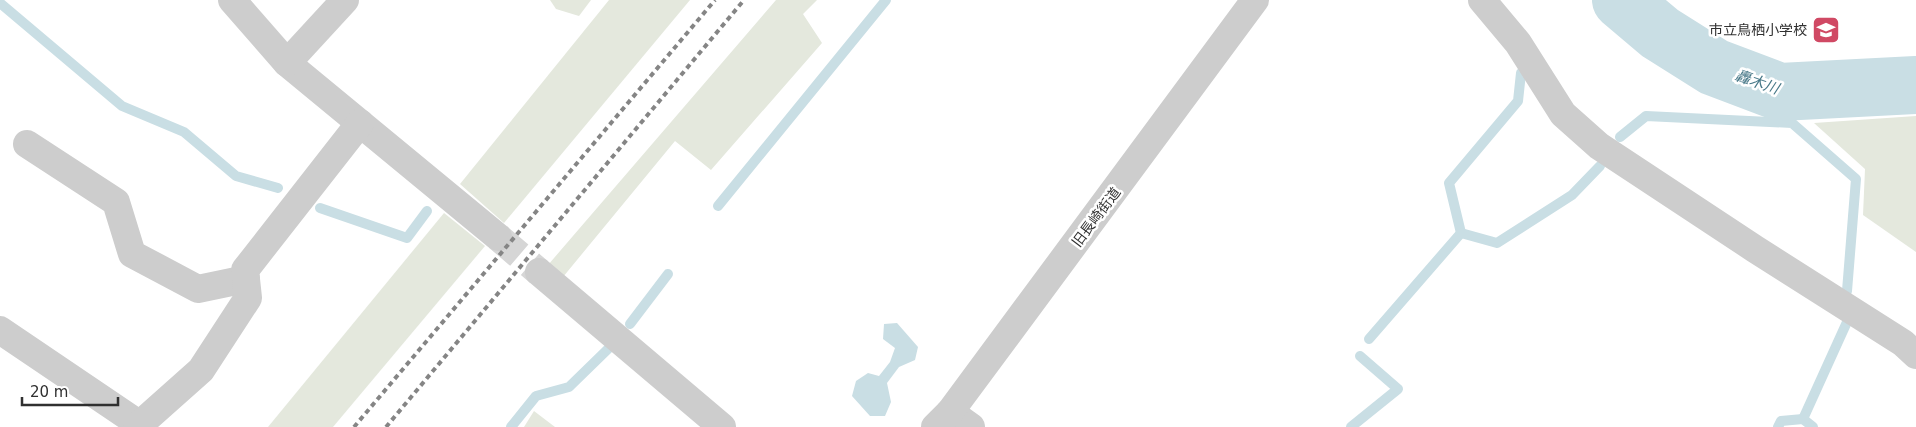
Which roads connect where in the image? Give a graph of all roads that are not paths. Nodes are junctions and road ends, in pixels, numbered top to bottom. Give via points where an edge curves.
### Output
1 (232, 0) edge
2 (345, 0) edge
3 (1255, 0) edge
4 (1482, 0) edge
5 (287, 62) junction
6 (360, 123) junction
7 (27, 144) dead end
8 (498, 237) tunnel mouth
9 (539, 272) tunnel mouth
10 (246, 279) junction
11 (0, 330) edge
12 (1916, 356) edge
13 (952, 422) edge
14 (138, 425) edge
15 (722, 427) edge

1 - 5 street
2 - 5 street
3 - 13 street, 旧長崎街道
4 - 12 street via 1518,43 1563,114 1599,146 1903,343
5 - 6 street
6 - 8 street
6 - 10 street via 245,270
7 - 10 street via 116,202 132,254 198,289
9 - 15 street
10 - 14 street via 248,298 201,370
11 - 14 street

